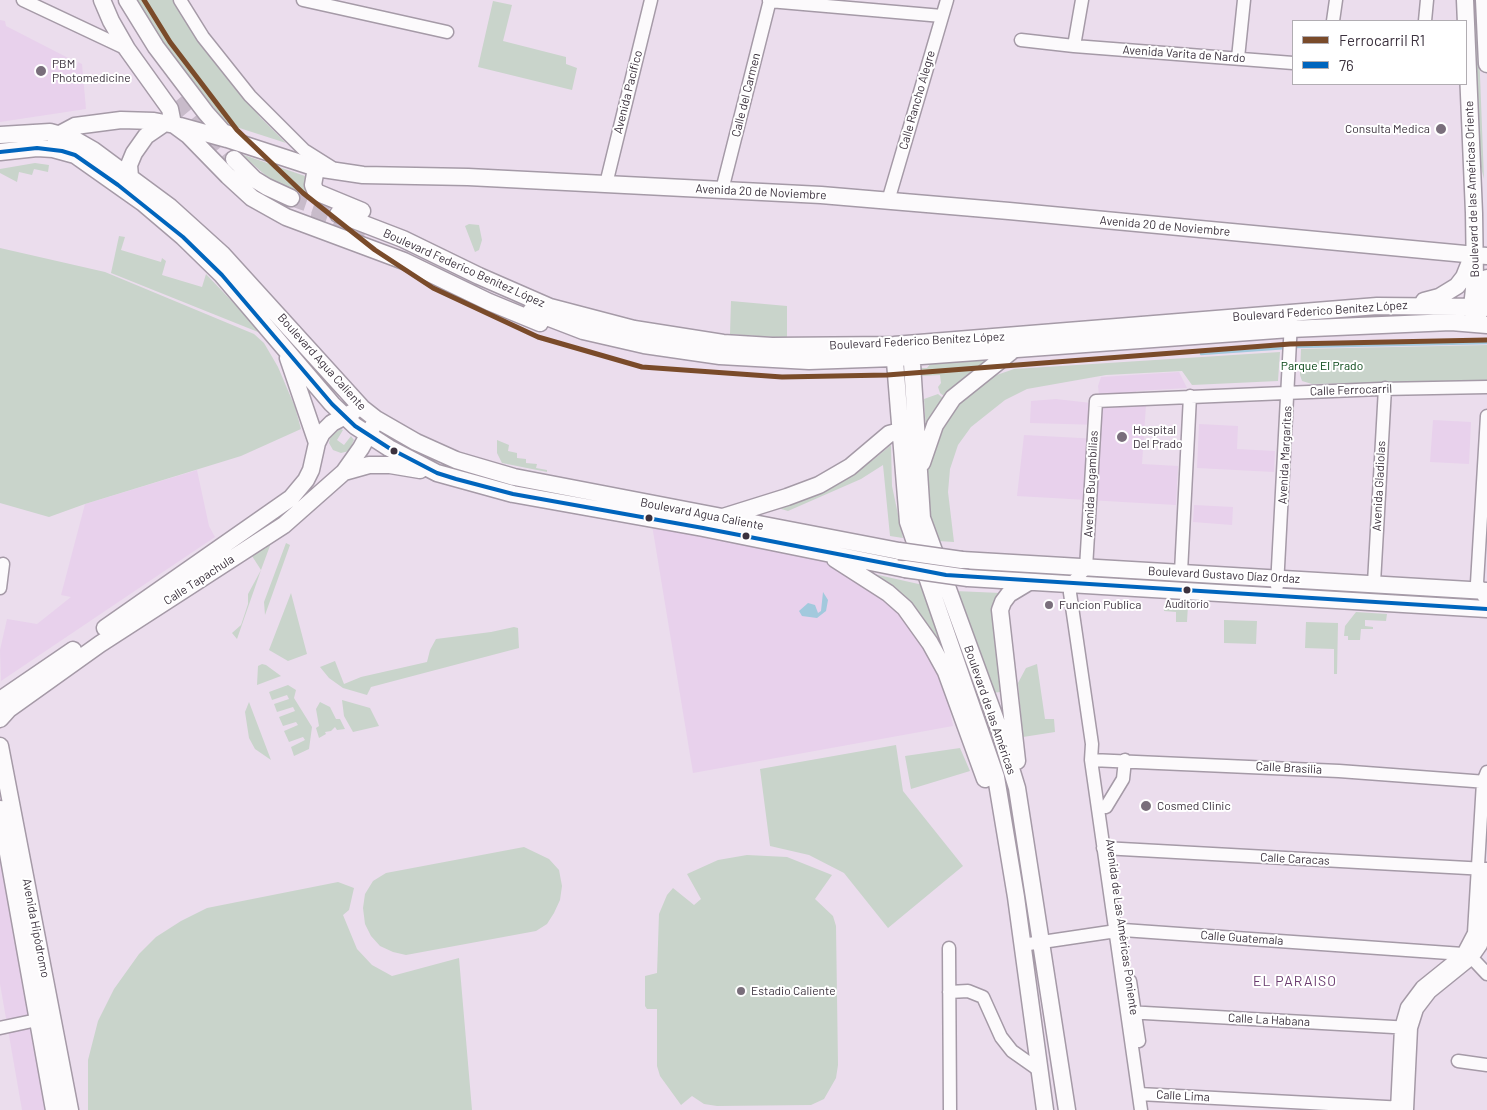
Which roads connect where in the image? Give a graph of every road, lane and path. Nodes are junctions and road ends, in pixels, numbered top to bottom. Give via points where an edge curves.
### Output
1 (23, 0) edge
2 (102, 0) edge
3 (106, 0) edge
4 (119, 0) edge
5 (127, 0) edge
6 (180, 0) edge
7 (302, 0) edge
8 (651, 0) edge
9 (946, 0) edge
10 (1082, 0) edge
11 (1244, 0) edge
12 (1336, 0) edge
13 (1426, 0) edge
14 (1465, 0) edge
15 (1484, 0) edge
16 (770, 1) edge
17 (942, 16) junction
18 (1333, 20) edge
19 (1425, 20) edge
20 (1466, 20) edge
21 (447, 32) dead end
22 (1021, 40) dead end
23 (1074, 46) junction
24 (127, 49) junction
25 (1467, 50) edge
26 (1238, 58) junction
27 (1292, 63) edge
28 (1487, 64) edge
29 (1468, 75) edge
30 (184, 98) junction
31 (173, 124) junction
32 (60, 134) junction
33 (0, 135) edge
34 (223, 138) junction
35 (249, 146) junction
36 (53, 149) junction
37 (0, 152) edge
38 (207, 152) junction
39 (317, 165) junction
40 (130, 177) junction
41 (606, 184) junction
42 (722, 190) junction
43 (291, 198) tunnel mouth
44 (888, 201) junction
45 (338, 214) tunnel mouth
46 (311, 215) tunnel mouth
47 (366, 234) tunnel mouth
48 (1480, 255) edge
49 (1487, 278) edge
50 (1404, 304) junction
51 (1482, 315) edge
52 (596, 319) junction
53 (1290, 321) junction
54 (583, 331) junction
55 (911, 350) junction
56 (1013, 350) junction
57 (286, 351) junction
58 (894, 352) junction
59 (1487, 387) edge
60 (1385, 388) junction
61 (1288, 392) junction
62 (1190, 396) junction
63 (1096, 400) joint
64 (362, 408) junction
65 (344, 416) junction
66 (1487, 416) edge
67 (376, 420) junction
68 (900, 431) junction
69 (368, 436) junction
70 (917, 441) junction
71 (316, 443) junction
72 (344, 472) junction
73 (437, 473) junction
74 (918, 475) junction
75 (721, 517) junction
76 (820, 551) junction
77 (962, 560) joint
78 (4, 564) dead end
79 (1086, 568) junction
80 (1181, 572) junction
81 (968, 578) joint
82 (1277, 578) junction
83 (1029, 582) junction
84 (1374, 583) junction
85 (1071, 584) junction
86 (0, 588) edge
87 (1485, 594) edge
88 (1276, 596) junction
89 (1487, 609) edge
90 (1009, 696) junction
91 (0, 700) edge
92 (990, 706) junction
93 (966, 709) junction
94 (0, 718) edge
95 (0, 746) edge
96 (1095, 759) junction
97 (1125, 760) junction
98 (1486, 779) edge
99 (1106, 807) junction
100 (0, 809) edge
101 (1022, 810) junction
102 (1107, 848) junction
103 (10, 857) edge
104 (1487, 857) edge
105 (1482, 869) edge
106 (1118, 931) junction
107 (1042, 942) junction
108 (1022, 945) junction
109 (949, 948) dead end
110 (1467, 956) junction
111 (1487, 974) edge
112 (950, 992) junction
113 (1130, 1012) junction
114 (37, 1020) junction
115 (0, 1028) edge
116 (1406, 1028) junction
117 (1458, 1060) dead end
118 (1487, 1065) edge
119 (1039, 1070) junction
120 (1143, 1094) junction
121 (1044, 1108) edge
122 (1402, 1109) edge
123 (54, 1110) edge
124 (70, 1110) edge
125 (950, 1110) edge
126 (1067, 1110) edge
127 (1141, 1110) edge
128 (1149, 1110) edge

1 - 24 street
2 - 24 main road
3 - 30 main road via 147,65
4 - 30 main road via 145,45
5 - 30 main road
6 - 39 street via 203,38 250,96
7 - 21 street
8 - 41 street, Avenida Pacífico
9 - 17 street, Calle Rancho Alegre
10 - 23 street
11 - 26 street
12 - 18 street
13 - 19 street
14 - 20 main road, Boulevard de las Américas Oriente
15 - 28 main road
16 - 17 street
16 - 42 street, Calle del Carmen
17 - 44 street, Calle Rancho Alegre
22 - 23 street, Avenida Varita de Nardo
23 - 26 street, Avenida Varita de Nardo
24 - 31 main road via 167,104
25 - 29 main road, Boulevard de las Américas Oriente
26 - 27 street, Avenida Varita de Nardo
29 - 48 main road, Boulevard de las Américas Oriente via 1474,213
30 - 31 main road via 191,114 187,121
30 - 35 main road via 223,132 242,139
31 - 32 main road, Avenida 20 de Noviembre via 121,120 95,122 75,126
31 - 34 main road, Avenida 20 de Noviembre
31 - 38 main road
31 - 40 main road via 146,136 129,165
32 - 33 main road, Boulevard Agua Caliente via 28,132
32 - 36 main road
32 - 40 main road, Boulevard Agua Caliente via 88,146
34 - 35 main road, Avenida 20 de Noviembre
34 - 38 main road via 210,140
35 - 39 main road, Avenida 20 de Noviembre
36 - 37 main road, Boulevard Agua Caliente via 23,148
36 - 57 main road, Boulevard Agua Caliente via 75,155 143,203 183,237 222,275
38 - 54 main road via 252,198 286,217 404,261 552,328
39 - 41 main road, Avenida 20 de Noviembre via 347,173
39 - 52 main road via 313,185 323,196 413,231 556,303
40 - 64 main road, Boulevard Agua Caliente via 170,207 222,254
41 - 42 main road, Avenida 20 de Noviembre
42 - 44 main road, Avenida 20 de Noviembre
43 - 46 main road via 254,179 231,161 242,179 262,194
44 - 48 main road, Avenida 20 de Noviembre via 1098,225
45 - 52 main road, Boulevard Federico Benítez López via 403,239 518,294 550,307
47 - 54 main road, Boulevard Federico Benítez López
48 - 50 main road via 1457,286 1439,297
48 - 51 main road, Boulevard de las Américas Oriente via 1475,280
49 - 51 main road, Boulevard de las Américas Oriente
50 - 51 main road, Boulevard Federico Benítez López
50 - 53 main road, Boulevard Federico Benítez López
51 - 53 main road, Boulevard Federico Benítez López via 1451,322
52 - 58 main road, Boulevard Federico Benítez López via 724,342
53 - 55 main road, Boulevard Federico Benítez López
53 - 56 main road, Boulevard Federico Benítez López
53 - 61 street, Avenida Margaritas
54 - 58 main road, Boulevard Federico Benítez López via 644,345 720,356 809,361
55 - 56 main road, Boulevard Federico Benítez López
55 - 58 main road, Boulevard Federico Benítez López
55 - 70 main road, Boulevard de las Américas
56 - 74 main road via 960,391 948,405 930,437
57 - 65 main road, Boulevard Agua Caliente
57 - 71 main road
58 - 68 main road, Boulevard de las Américas
59 - 60 street, Calle Ferrocarril
60 - 61 street, Calle Ferrocarril
60 - 84 street, Avenida Gladiolas
61 - 62 street, Calle Ferrocarril
61 - 82 street, Avenida Margaritas
62 - 63 street, Calle Ferrocarril
62 - 80 street
63 - 79 street, Avenida Bugambilias
64 - 65 main road, Calle Tapachula
64 - 67 main road, Boulevard Agua Caliente
65 - 69 main road, Boulevard Agua Caliente
65 - 71 main road, Calle Tapachula via 327,427
66 - 87 street via 1477,583
67 - 69 main road, Calle Tapachula
67 - 75 main road, Boulevard Agua Caliente via 416,442 474,466 522,479
68 - 70 main road via 910,433
68 - 75 main road via 889,434 850,466 818,485
68 - 93 main road, Boulevard de las Américas via 908,522
69 - 72 main road, Calle Tapachula
69 - 73 main road, Boulevard Agua Caliente
70 - 74 main road, Boulevard de las Américas
71 - 91 main road, Calle Tapachula via 311,470 291,498
72 - 73 main road via 369,465 390,465
72 - 94 main road, Calle Tapachula via 284,525 100,644
73 - 76 main road, Boulevard Agua Caliente via 513,494
74 - 92 main road, Boulevard de las Américas via 924,525
75 - 77 main road, Boulevard Agua Caliente, bridge
76 - 81 main road, Boulevard Agua Caliente, bridge
76 - 93 main road via 878,585 905,608 940,659
77 - 79 main road, Boulevard Gustavo Díaz Ordaz
78 - 86 street
79 - 80 main road, Boulevard Gustavo Díaz Ordaz
79 - 85 street
80 - 82 main road, Boulevard Gustavo Díaz Ordaz
81 - 83 main road, Boulevard Gustavo Díaz Ordaz
82 - 84 main road, Boulevard Gustavo Díaz Ordaz
82 - 88 street, Avenida Margaritas
83 - 85 main road, Boulevard Gustavo Díaz Ordaz
83 - 90 main road via 1009,594 1000,610
84 - 87 main road, Boulevard Gustavo Díaz Ordaz
85 - 88 main road, Boulevard Gustavo Díaz Ordaz
85 - 96 street, Avenida de Las Américas Poniente
88 - 89 main road, Boulevard Gustavo Díaz Ordaz
90 - 92 main road via 1003,702
90 - 101 main road
92 - 93 main road
92 - 101 main road, Boulevard de las Américas
93 - 108 main road, Boulevard de las Américas via 996,777
95 - 103 main road, Avenida Hipódromo
96 - 97 street, Calle Brasilia
96 - 99 street, Avenida de Las Américas Poniente
96 - 102 street, Avenida de Las Américas Poniente
97 - 98 street, Calle Brasilia
97 - 99 street via 1123,779
98 - 105 street
99 - 102 street, Avenida de Las Américas Poniente
100 - 103 main road, Avenida Hipódromo
101 - 107 main road, Boulevard de las Américas
102 - 105 street, Calle Caracas
102 - 106 street, Avenida de Las Américas Poniente
103 - 114 main road, Avenida Hipódromo
103 - 124 main road, Avenida Hipódromo
104 - 105 street
105 - 110 street via 1484,933 1480,945
106 - 107 street, Calle Guatemala
106 - 110 street, Calle Guatemala
106 - 113 street, Avenida de Las Américas Poniente
107 - 108 street, Calle Guatemala
107 - 126 main road, Boulevard de las Américas
108 - 119 main road, Boulevard de las Américas
109 - 112 street
110 - 111 street
110 - 116 street via 1422,1000
112 - 119 street via 968,991 982,997 1012,1051
112 - 125 street
113 - 116 street, Calle La Habana
113 - 120 street, Avenida de Las Américas Poniente
114 - 115 street
114 - 123 main road, Avenida Hipódromo
116 - 122 street
117 - 118 street
119 - 121 main road, Boulevard de las Américas
120 - 122 street, Calle Lima
120 - 127 street, Avenida de Las Américas Poniente
120 - 128 street, Avenida de Las Américas Poniente

